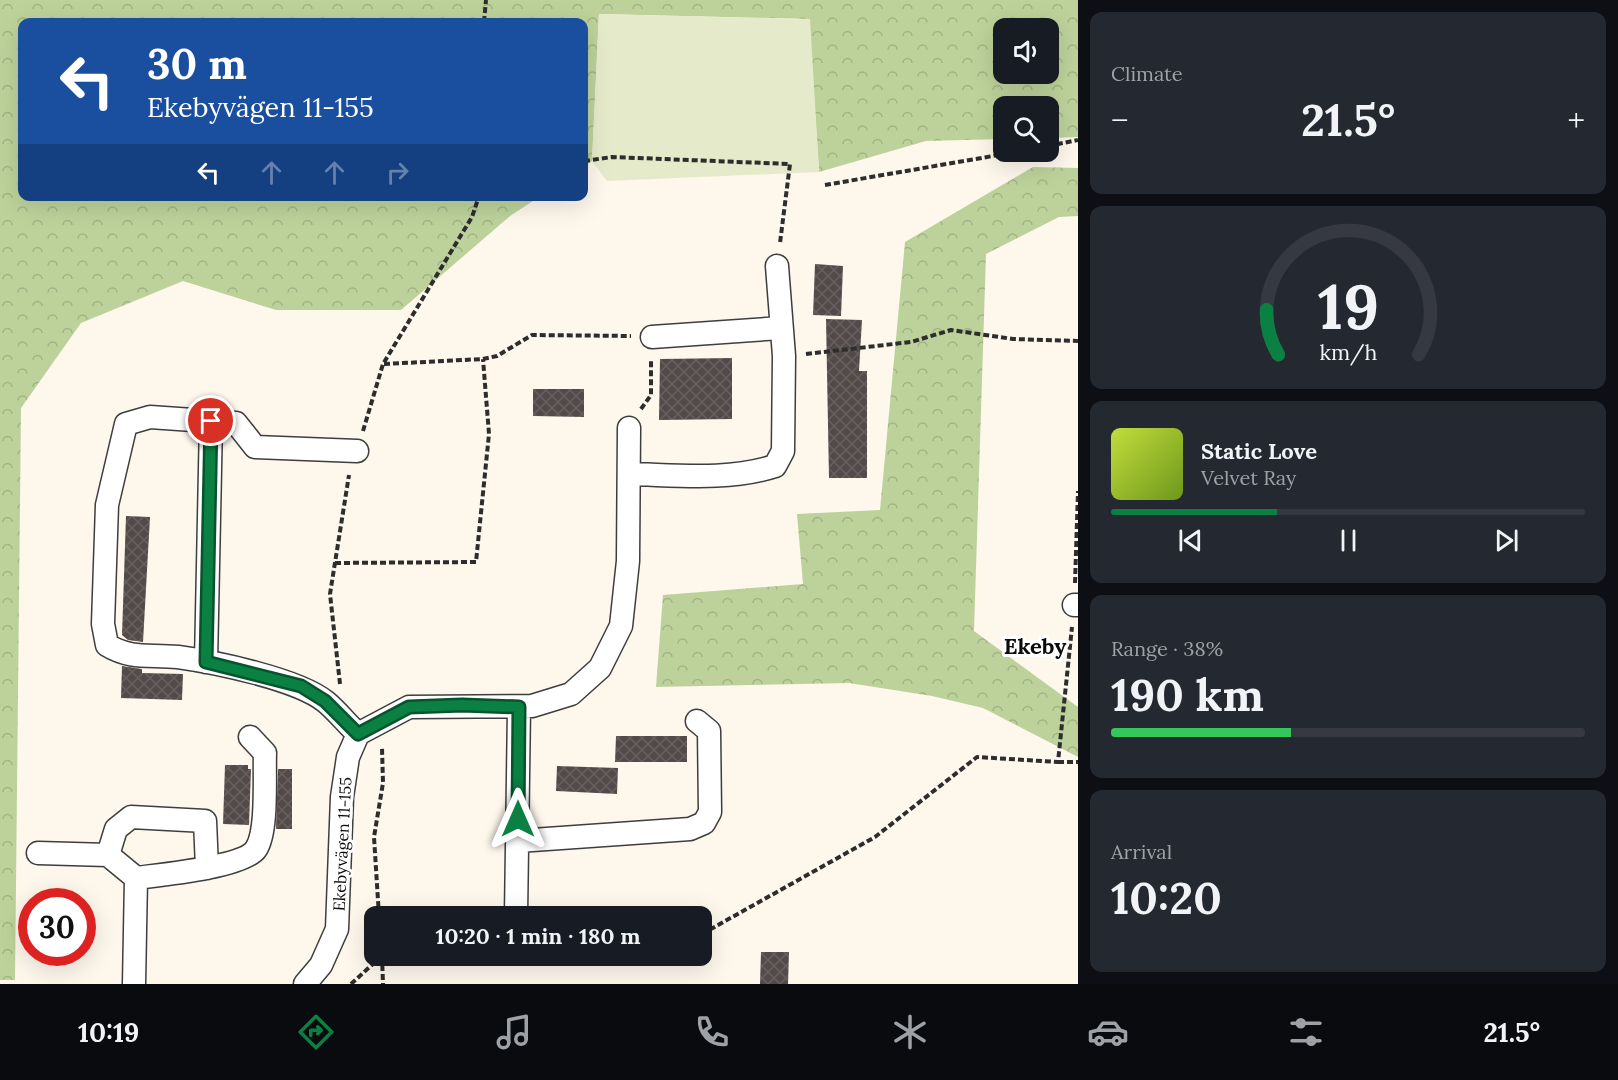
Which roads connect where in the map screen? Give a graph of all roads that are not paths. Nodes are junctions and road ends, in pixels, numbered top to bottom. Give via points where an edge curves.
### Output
1 (777, 266) road end
2 (781, 328) junction
3 (652, 336) road end
4 (211, 421) junction
5 (629, 428) road end
6 (357, 451) road end
7 (628, 474) junction
8 (206, 662) junction
9 (519, 707) junction
10 (697, 721) dead end
11 (365, 730) junction
12 (250, 737) dead end
13 (518, 841) junction
14 (38, 853) dead end
15 (108, 855) junction
16 (207, 868) junction
17 (136, 878) junction
18 (516, 906) edge
19 (134, 984) edge
20 (305, 984) edge

1 - 2 street
2 - 3 street
2 - 7 street via 783,452 775,466 707,476
4 - 6 street via 236,423 255,447
4 - 8 street
4 - 8 street via 150,417 126,424 107,505 103,624 107,645 123,655
5 - 7 street
7 - 9 street via 628,561 621,626 600,669 571,694
8 - 11 street via 301,686
9 - 11 street via 409,707
9 - 13 street
10 - 13 street via 710,731 710,812 704,823 690,829
11 - 20 street, Ekebyvägen 11-155 via 348,757 342,797 337,929 321,965
12 - 16 street via 265,753 260,841 247,858
13 - 18 street
14 - 15 street
15 - 16 street via 116,829 131,817 205,821
15 - 17 street
16 - 17 street
17 - 19 street

